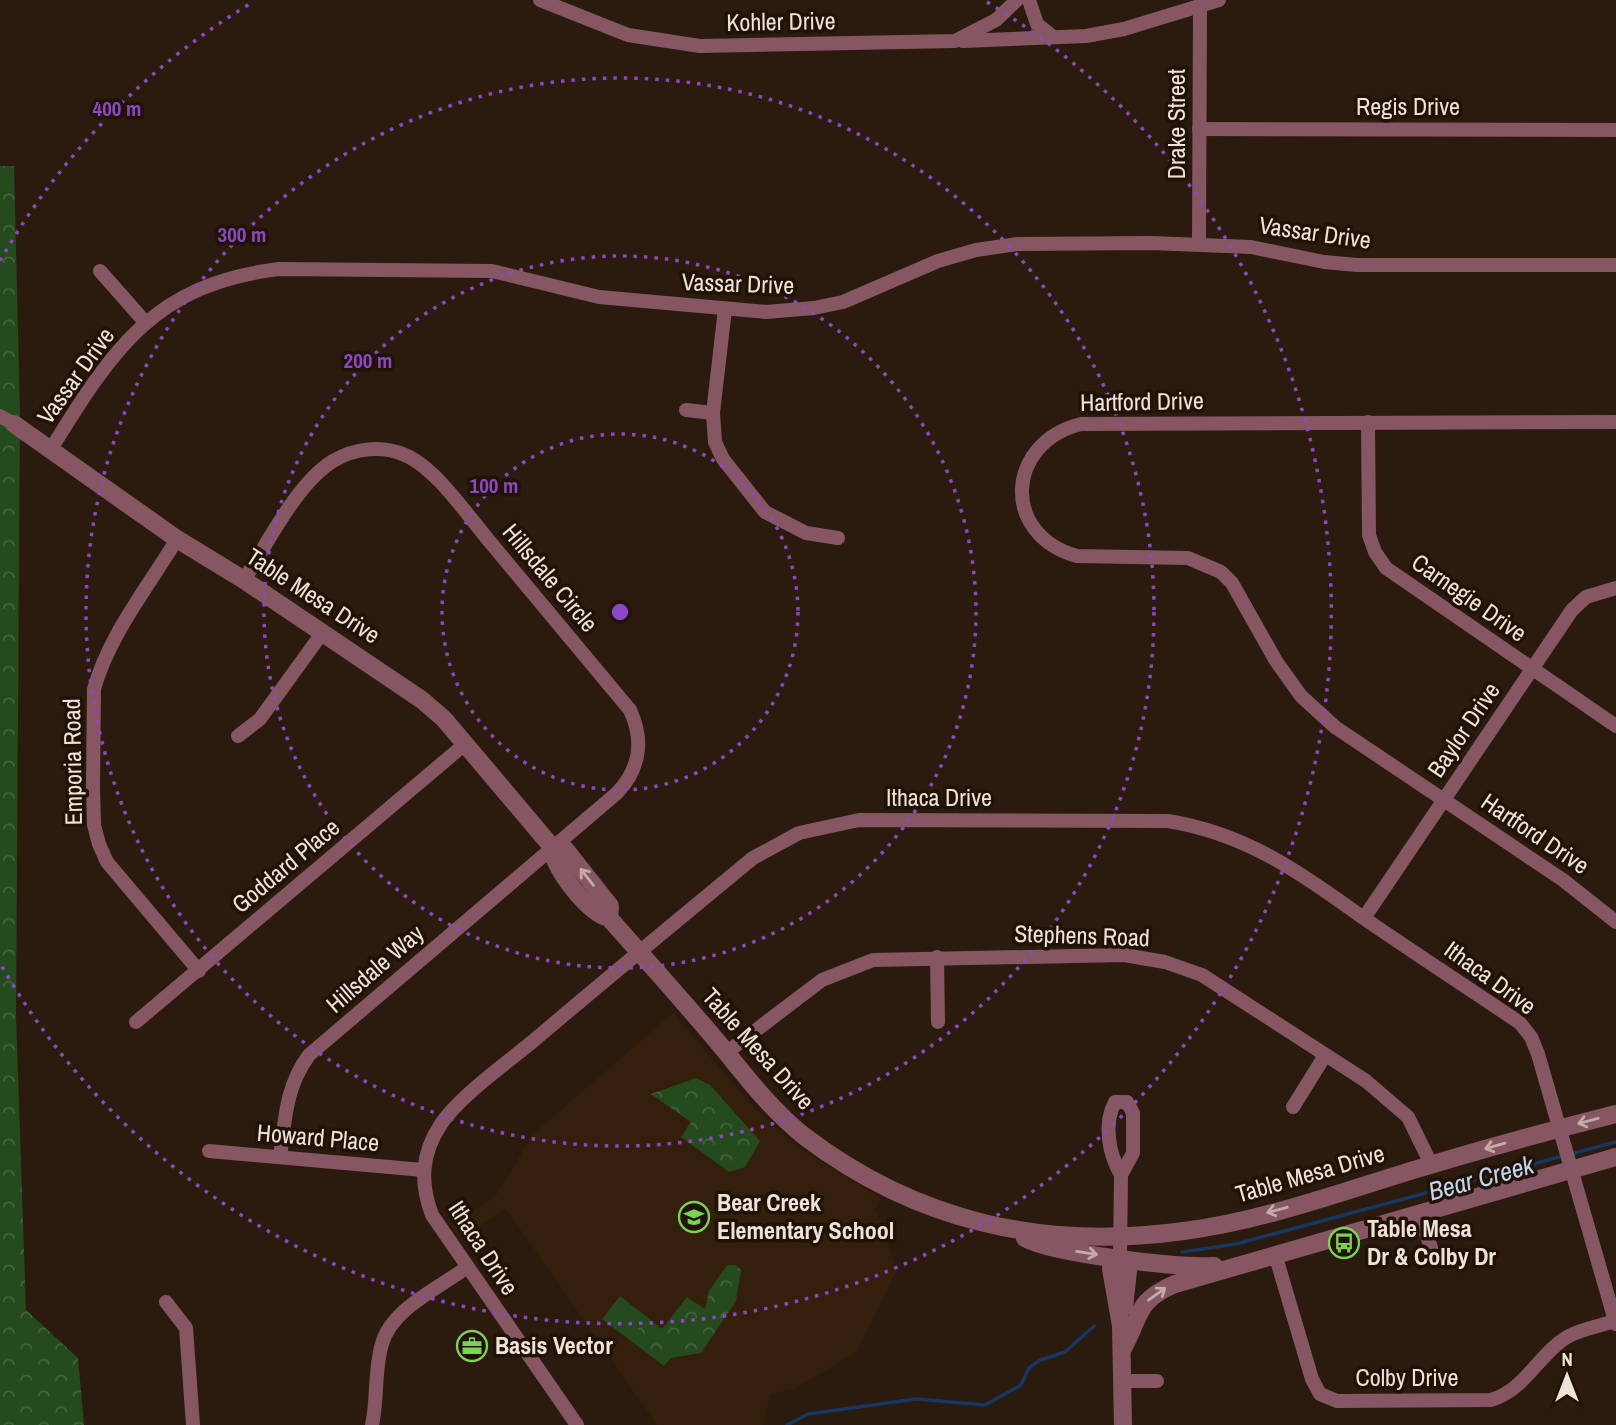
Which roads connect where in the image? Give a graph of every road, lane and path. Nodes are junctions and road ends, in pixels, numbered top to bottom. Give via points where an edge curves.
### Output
1 (540, 0) edge
2 (1017, 0) edge
3 (1029, 0) edge
4 (1219, 0) edge
5 (1200, 5) junction
6 (1053, 37) junction
7 (955, 41) junction
8 (1199, 130) junction
9 (1616, 130) edge
10 (1199, 244) junction
11 (1616, 265) edge
12 (100, 271) dead end
13 (725, 309) junction
14 (145, 322) junction
15 (687, 410) dead end
16 (713, 413) junction
17 (7, 420) edge
18 (1368, 422) junction
19 (1616, 422) edge
20 (51, 449) junction
21 (838, 538) dead end
22 (177, 539) junction
23 (244, 580) junction
24 (1616, 588) edge
25 (323, 632) junction
26 (1533, 670) junction
27 (1616, 726) edge
28 (238, 736) dead end
29 (465, 744) junction
30 (1444, 800) junction
31 (552, 847) junction
32 (1364, 918) junction
33 (1616, 922) edge
34 (639, 951) junction
35 (937, 957) junction
36 (199, 971) junction
37 (136, 1022) dead end
38 (938, 1022) dead end
39 (726, 1053) junction
40 (1324, 1057) junction
41 (1293, 1107) dead end
42 (1616, 1114) edge
43 (1562, 1135) junction
44 (209, 1152) dead end
45 (280, 1157) junction
46 (1616, 1157) edge
47 (1431, 1164) junction
48 (1570, 1164) junction
49 (423, 1170) junction
50 (1121, 1175) dead end
51 (1419, 1214) junction
52 (1010, 1230) junction
53 (1121, 1236) junction
54 (1433, 1253) dead end
55 (1276, 1254) junction
56 (1120, 1257) junction
57 (1240, 1264) junction
58 (466, 1268) junction
59 (166, 1302) dead end
60 (1616, 1323) edge
61 (1122, 1350) junction
62 (1122, 1381) junction
63 (1157, 1381) dead end
64 (193, 1425) edge
65 (372, 1425) edge
66 (577, 1425) edge
67 (1123, 1425) edge

1 - 7 street, Kohler Drive via 628,35 700,46
2 - 7 street, Kohler Drive via 996,20
3 - 6 street via 1037,23
4 - 5 street
5 - 6 street via 1124,29
5 - 8 street, Drake Street
6 - 7 street
8 - 9 street, Regis Drive
8 - 10 street, Drake Street
10 - 11 street, Vassar Drive via 1251,247 1357,265
10 - 13 street, Vassar Drive via 1018,244 938,261 844,302 814,309
12 - 14 street
13 - 14 street, Vassar Drive via 599,297 492,271 279,268 213,282 168,304
13 - 16 street
14 - 20 street, Vassar Drive via 104,367
15 - 16 street
16 - 21 street via 715,442 723,459 765,512 806,533
17 - 20 street, Table Mesa Drive
18 - 19 street, Hartford Drive
18 - 26 street, Carnegie Drive via 1369,535 1375,552 1396,577
18 - 30 street, Hartford Drive via 1081,424 1062,429 1033,453 1024,471 1024,511 1046,543 1063,552 1188,558 1221,572 1301,696 1354,740
20 - 22 street, Table Mesa Drive
22 - 23 street, Table Mesa Drive
22 - 36 street, Emporia Road via 109,649 98,676 94,690 94,825 107,862
23 - 25 street, Table Mesa Drive
23 - 31 street, Hillsdale Circle via 313,477 332,462 365,449 386,449 422,465 630,710 638,726 640,744 626,783
24 - 26 street, Baylor Drive via 1586,597 1572,610
25 - 28 street via 260,719
25 - 29 street, Table Mesa Drive via 422,701
26 - 27 street, Carnegie Drive
26 - 30 street, Baylor Drive
29 - 31 street, Table Mesa Drive
29 - 36 street, Goddard Place
30 - 32 street, Baylor Drive
30 - 33 street, Hartford Drive via 1563,880
31 - 34 street, Table Mesa Drive via 552,860 597,915 609,918
31 - 45 street, Hillsdale Way via 309,1055 288,1094
32 - 34 street, Ithaca Drive via 1279,860 1204,827 1168,821 859,820 799,833 775,844
32 - 43 street, Ithaca Drive via 1520,1023 1538,1054
34 - 39 street, Table Mesa Drive
34 - 49 street, Ithaca Drive via 447,1116 429,1147
35 - 38 street
35 - 39 street, Stephens Road via 873,960 822,980
35 - 40 street, Stephens Road via 1124,955 1166,961 1202,975
36 - 37 street, Goddard Place
39 - 52 street, Table Mesa Drive via 790,1124 855,1171 936,1210
40 - 41 street
40 - 47 street, Stephens Road via 1366,1081 1408,1117
42 -> 43 street, Table Mesa Drive
43 -> 47 street, Table Mesa Drive
43 - 48 street, Ithaca Drive
44 - 45 street, Howard Place
45 - 49 street, Howard Place
46 - 48 street, Table Mesa Drive
47 -> 53 street, Table Mesa Drive via 1235,1220 1184,1231
48 - 51 street, Table Mesa Drive
48 - 60 street, Ithaca Drive
49 - 58 street, Ithaca Drive via 432,1215
50 - 53 street
51 - 54 street
51 - 55 street, Table Mesa Drive
52 - 53 street, Table Mesa Drive
52 -> 56 street, Table Mesa Drive via 1037,1245
53 - 56 street
55 - 57 street, Table Mesa Drive
55 - 60 street, Colby Drive via 1312,1379 1320,1394 1337,1401 1494,1400 1527,1378 1566,1338
56 - 57 street, Table Mesa Drive via 1203,1266
56 - 61 street via 1111,1269
61 -> 57 street, Table Mesa Drive via 1139,1309 1154,1295
58 - 65 street via 401,1314 389,1328 382,1343
58 - 66 street, Ithaca Drive
59 - 64 street via 186,1328
61 - 62 street
62 - 63 street
62 - 67 street

